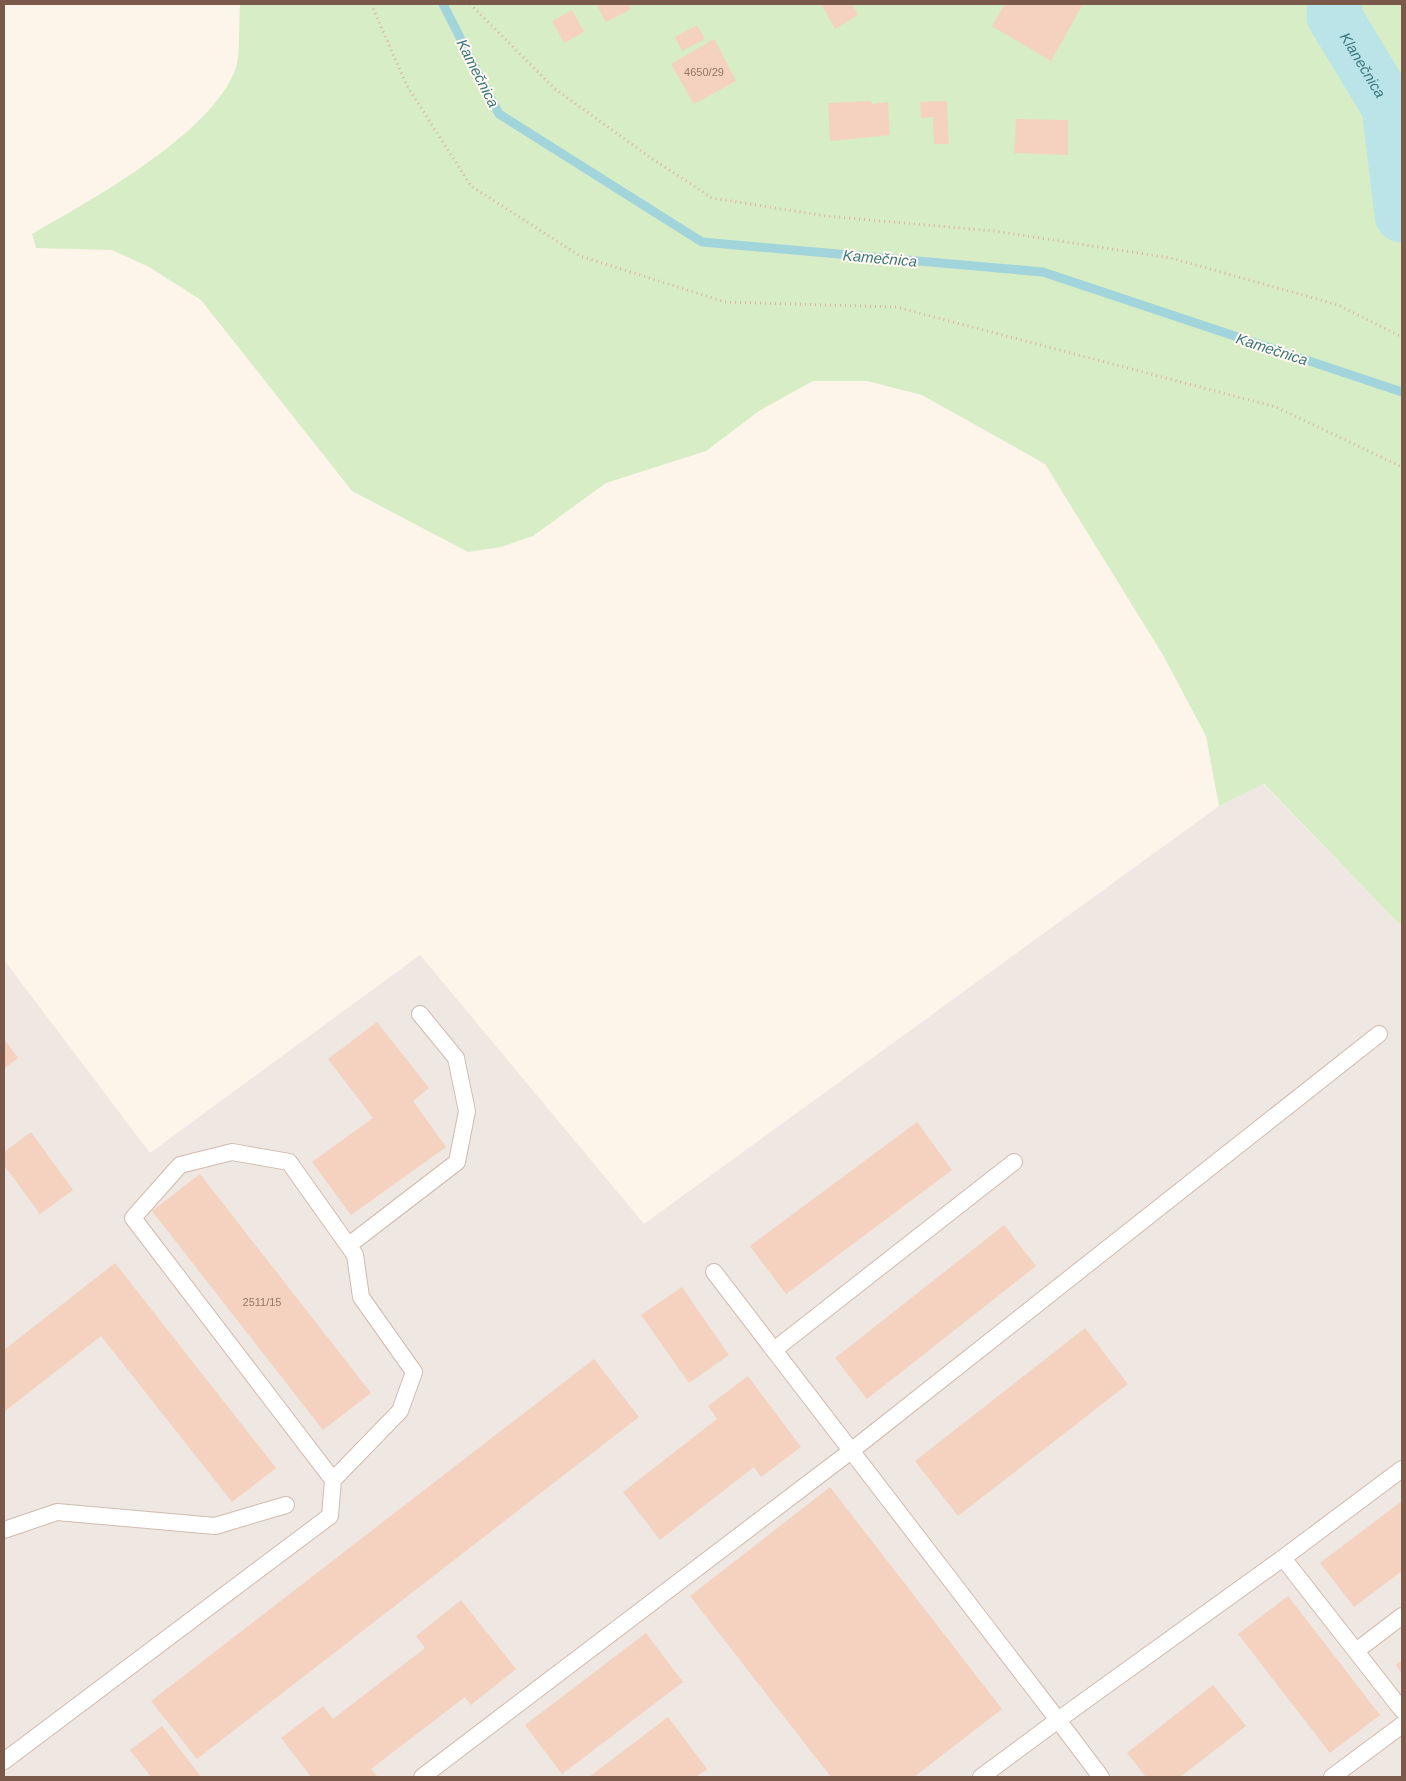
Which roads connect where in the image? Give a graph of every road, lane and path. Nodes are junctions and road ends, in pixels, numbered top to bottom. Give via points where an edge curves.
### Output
1 (371, 4) edge
2 (470, 4) edge
3 (1402, 337) edge
4 (1402, 467) edge
5 (420, 1014) dead end
6 (1379, 1034) dead end
7 (1014, 1162) dead end
8 (348, 1245) junction
9 (714, 1272) dead end
10 (774, 1350) junction
11 (851, 1451) junction
12 (1402, 1469) edge
13 (333, 1480) junction
14 (286, 1505) dead end
15 (4, 1530) edge
16 (1283, 1558) junction
17 (1402, 1616) edge
18 (1356, 1651) junction
19 (1402, 1710) edge
20 (1058, 1720) junction
21 (1402, 1725) edge
22 (4, 1761) edge
23 (422, 1777) edge
24 (981, 1777) edge
25 (1101, 1777) edge
26 (1332, 1777) edge

1 - 4 path via 407,86 471,186 580,256 725,302 896,307 1276,407
2 - 3 path via 556,89 712,198 826,216 994,231 1171,258 1338,305
5 - 8 lane via 456,1058 467,1111 458,1162
6 - 11 lane
7 - 10 lane
8 - 13 lane via 355,1255 361,1297 414,1372 400,1411
8 - 13 lane via 289,1162 232,1152 180,1165 133,1218
9 - 10 lane
10 - 11 lane
11 - 20 lane
11 - 23 lane
12 - 16 lane
13 - 22 lane via 330,1516
14 - 15 lane via 215,1526 57,1512
16 - 18 lane
16 - 20 lane
17 - 18 lane
18 - 19 lane
20 - 24 lane
20 - 25 lane
21 - 26 lane

